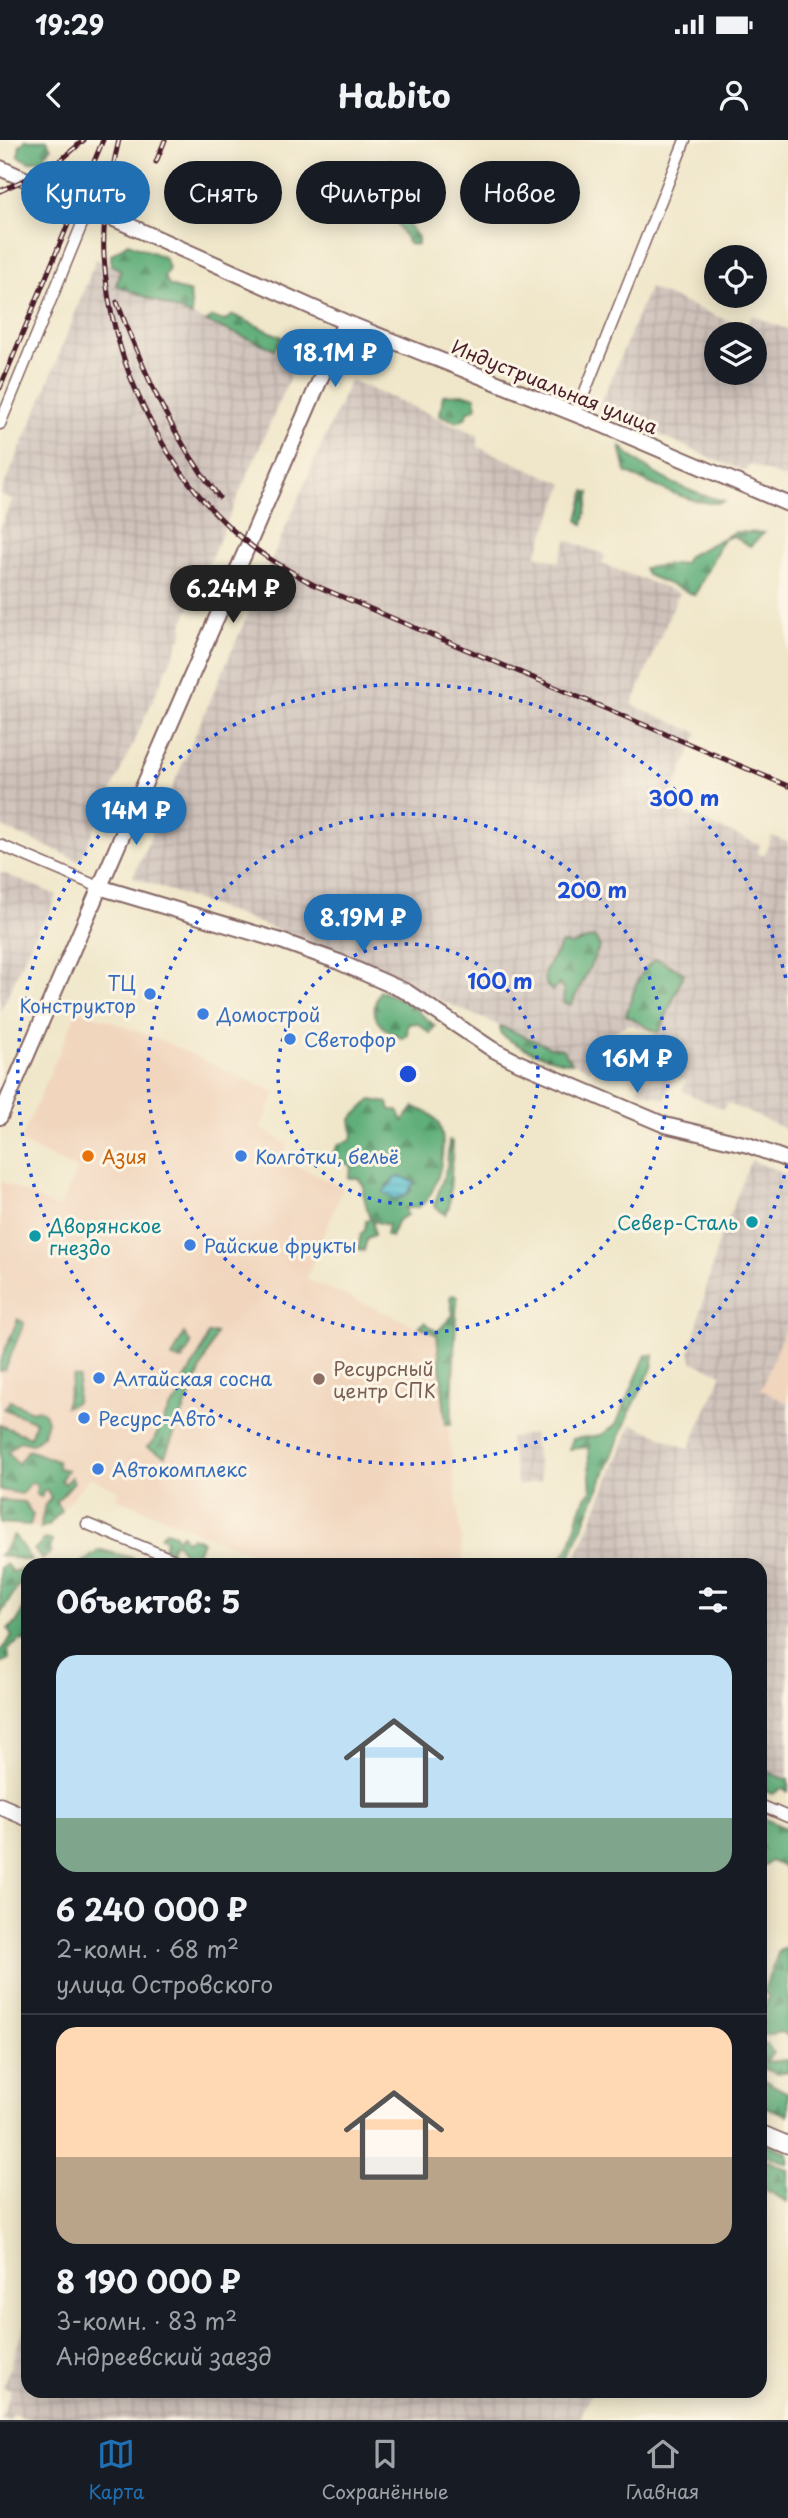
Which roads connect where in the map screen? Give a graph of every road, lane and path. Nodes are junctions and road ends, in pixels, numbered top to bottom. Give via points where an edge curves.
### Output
1 (685, 140) edge
2 (0, 168) edge
3 (21, 177) edge
4 (82, 224) edge
5 (127, 224) edge
6 (345, 321) junction
7 (576, 414) junction
8 (0, 425) edge
9 (788, 504) edge
10 (0, 845) edge
11 (99, 887) junction
12 (0, 1117) edge
13 (788, 1160) edge
14 (87, 1524) dead end
15 (169, 1558) edge
16 (0, 1806) edge
17 (767, 1808) edge
18 (21, 1815) edge
19 (788, 1817) edge
20 (0, 1818) edge
21 (21, 1826) edge
22 (767, 2125) edge
23 (788, 2134) edge
24 (767, 2136) edge
25 (788, 2145) edge

1 - 7 street
2 - 3 main road, Индустриальная улица
4 - 8 street
5 - 6 main road, Индустриальная улица
6 - 7 main road, Индустриальная улица
6 - 11 main road
7 - 9 main road, Индустриальная улица
10 - 11 street
11 - 12 main road
11 - 13 main road via 339,962 407,992 492,1049 528,1067 665,1125 748,1144
14 - 15 street
16 - 18 main road
17 - 19 street
20 - 21 main road
22 - 23 main road
24 - 25 main road

